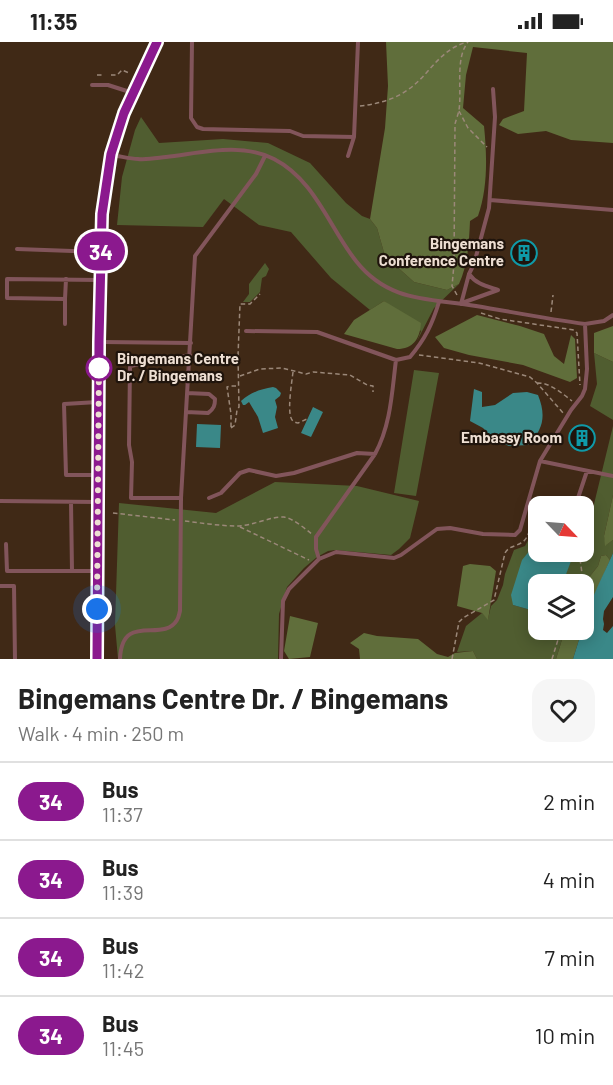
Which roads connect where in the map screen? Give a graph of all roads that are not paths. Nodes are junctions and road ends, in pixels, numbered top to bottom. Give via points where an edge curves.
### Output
1 (157, 42) edge
2 (192, 42) edge
3 (358, 42) edge
4 (92, 85) dead end
5 (493, 89) dead end
6 (134, 93) junction
7 (354, 137) junction
8 (111, 154) junction
9 (265, 156) junction
10 (348, 156) dead end
11 (490, 200) junction
12 (613, 210) edge
13 (17, 249) dead end
14 (101, 252) junction
15 (469, 274) junction
16 (66, 279) junction
17 (100, 280) junction
18 (65, 299) junction
19 (439, 302) junction
20 (461, 304) junction
21 (613, 315) edge
22 (65, 324) dead end
23 (585, 324) junction
24 (246, 331) dead end
25 (99, 342) junction
26 (191, 344) junction
27 (190, 355) junction
28 (396, 360) junction
29 (187, 393) junction
30 (99, 402) junction
31 (186, 412) junction
32 (375, 454) junction
33 (540, 461) junction
34 (587, 471) junction
35 (98, 474) junction
36 (613, 476) edge
37 (579, 496) edge
38 (181, 498) junction
39 (209, 498) dead end
40 (0, 501) edge
41 (71, 502) junction
42 (98, 502) junction
43 (6, 544) dead end
44 (317, 561) junction
45 (72, 571) junction
46 (97, 571) junction
47 (0, 586) edge
48 (15, 659) edge
49 (97, 659) edge
50 (120, 659) edge
51 (281, 659) edge

1 - 6 main road
2 - 7 lane via 191,118 197,127
3 - 7 lane
4 - 6 lane
5 - 11 lane
6 - 8 main road
7 - 10 lane
8 - 9 lane via 140,160 232,149
8 - 14 main road
9 - 19 lane via 298,176 309,188 369,275 409,297
9 - 26 lane via 195,256
11 - 12 lane
11 - 15 lane
13 - 14 lane
14 - 17 main road
15 - 20 lane
15 - 20 lane via 480,285 498,290
16 - 17 lane
16 - 18 lane
16 - 18 lane via 7,279 6,298
17 - 25 main road
18 - 22 lane
19 - 20 lane
19 - 28 lane via 422,342 410,357
20 - 23 lane
21 - 23 lane
23 - 33 lane via 587,384
24 - 28 lane via 317,332
25 - 26 lane
25 - 30 main road
26 - 27 lane
27 - 29 lane
27 - 38 lane via 130,366 131,498
28 - 32 lane via 388,419
29 - 31 lane
29 - 31 lane via 209,394 215,403 208,413
30 - 35 main road
30 - 35 lane via 64,404 66,475
31 - 38 lane
32 - 39 lane via 357,453 276,476 249,470
32 - 44 lane via 316,537
33 - 34 lane
33 - 44 lane via 515,536 437,529 394,558 336,552
34 - 36 lane
34 - 37 lane
35 - 42 main road
38 - 50 lane via 177,621 170,627 130,634 120,646
40 - 41 lane
41 - 42 lane
41 - 45 lane
42 - 46 main road
43 - 45 lane via 7,571
44 - 51 lane via 289,589 283,601
45 - 46 lane
46 - 49 main road
47 - 48 lane via 14,586

